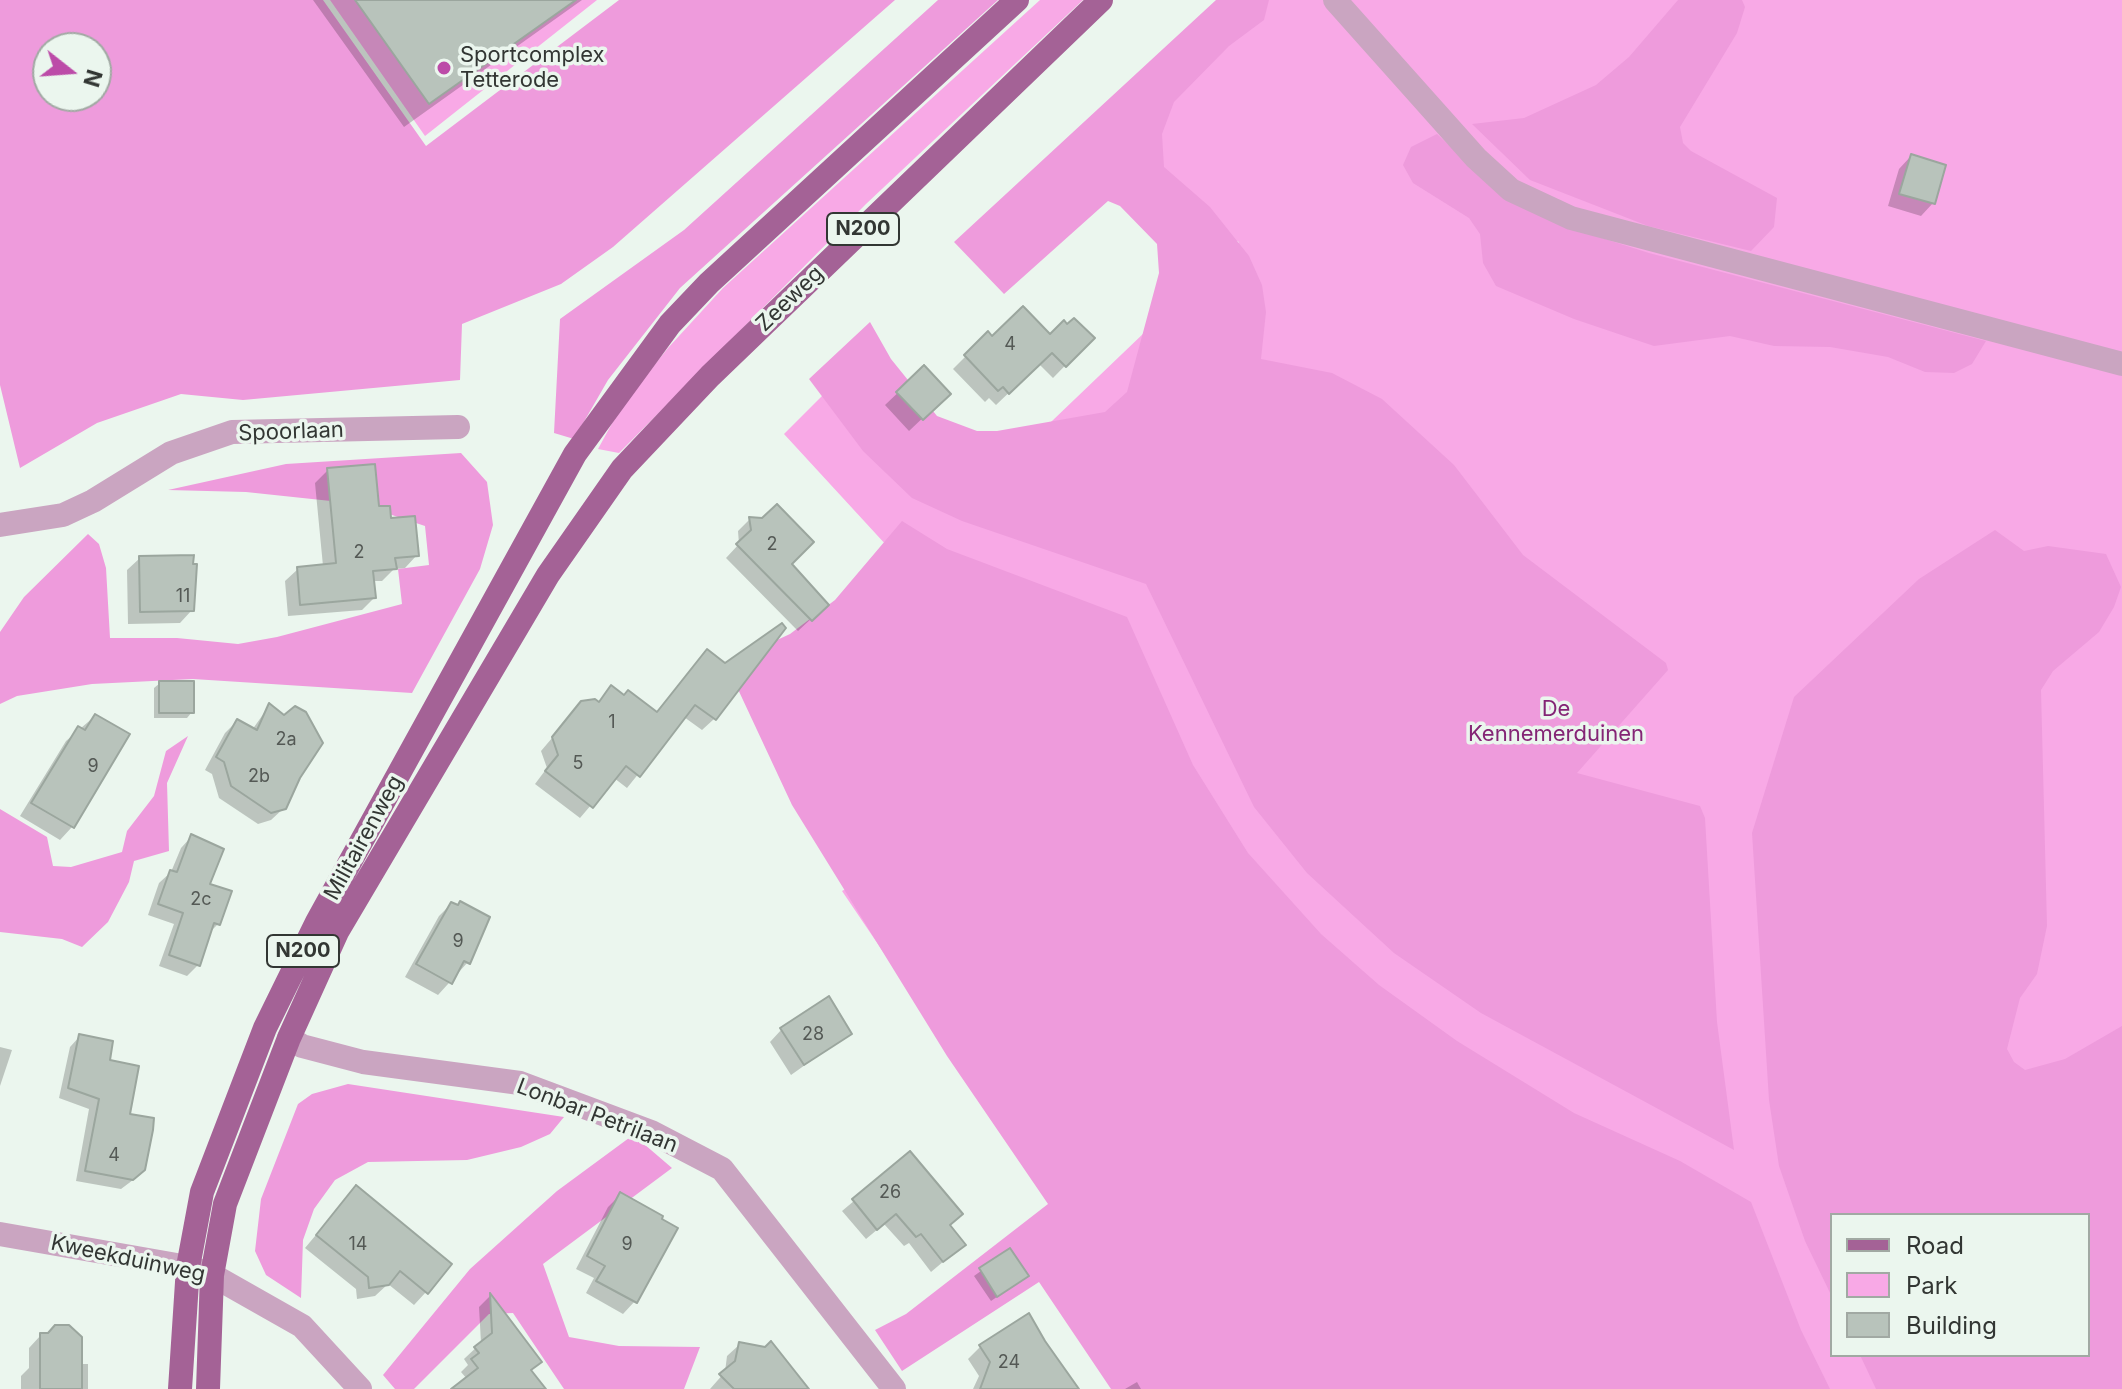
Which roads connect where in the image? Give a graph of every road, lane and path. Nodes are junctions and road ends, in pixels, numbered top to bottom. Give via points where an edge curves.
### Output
1 (1017, 0) edge
2 (1101, 0) edge
3 (1335, 0) edge
4 (2122, 364) edge
5 (458, 427) dead end
6 (622, 469) joint
7 (0, 525) edge
8 (289, 1038) junction
9 (0, 1234) edge
10 (188, 1267) junction
11 (212, 1275) junction
12 (180, 1389) edge
13 (208, 1389) edge
14 (360, 1389) edge
15 (894, 1389) edge

1 - 10 main road, Militairenweg / N200 via 709,283 605,408 317,922 265,1028 202,1192
2 - 6 main road, Zeeweg / N200 via 710,376
3 - 4 street via 1476,158 1511,190 1571,218
5 - 7 street, Spoorlaan via 232,432 171,453 63,515
6 - 8 main road, Militairenweg / N200 via 548,575 337,932
8 - 11 main road, Militairenweg / N200 via 225,1204
8 - 15 street, Lonbar Petrilaan via 363,1062 520,1083 651,1132 722,1169
9 - 10 street, Kweekduinweg
10 - 11 street, Kweekduinweg
10 - 12 main road, Militairenweg / N200
11 - 13 main road, Militairenweg / N200
11 - 14 street, Kweekduinweg via 302,1326

